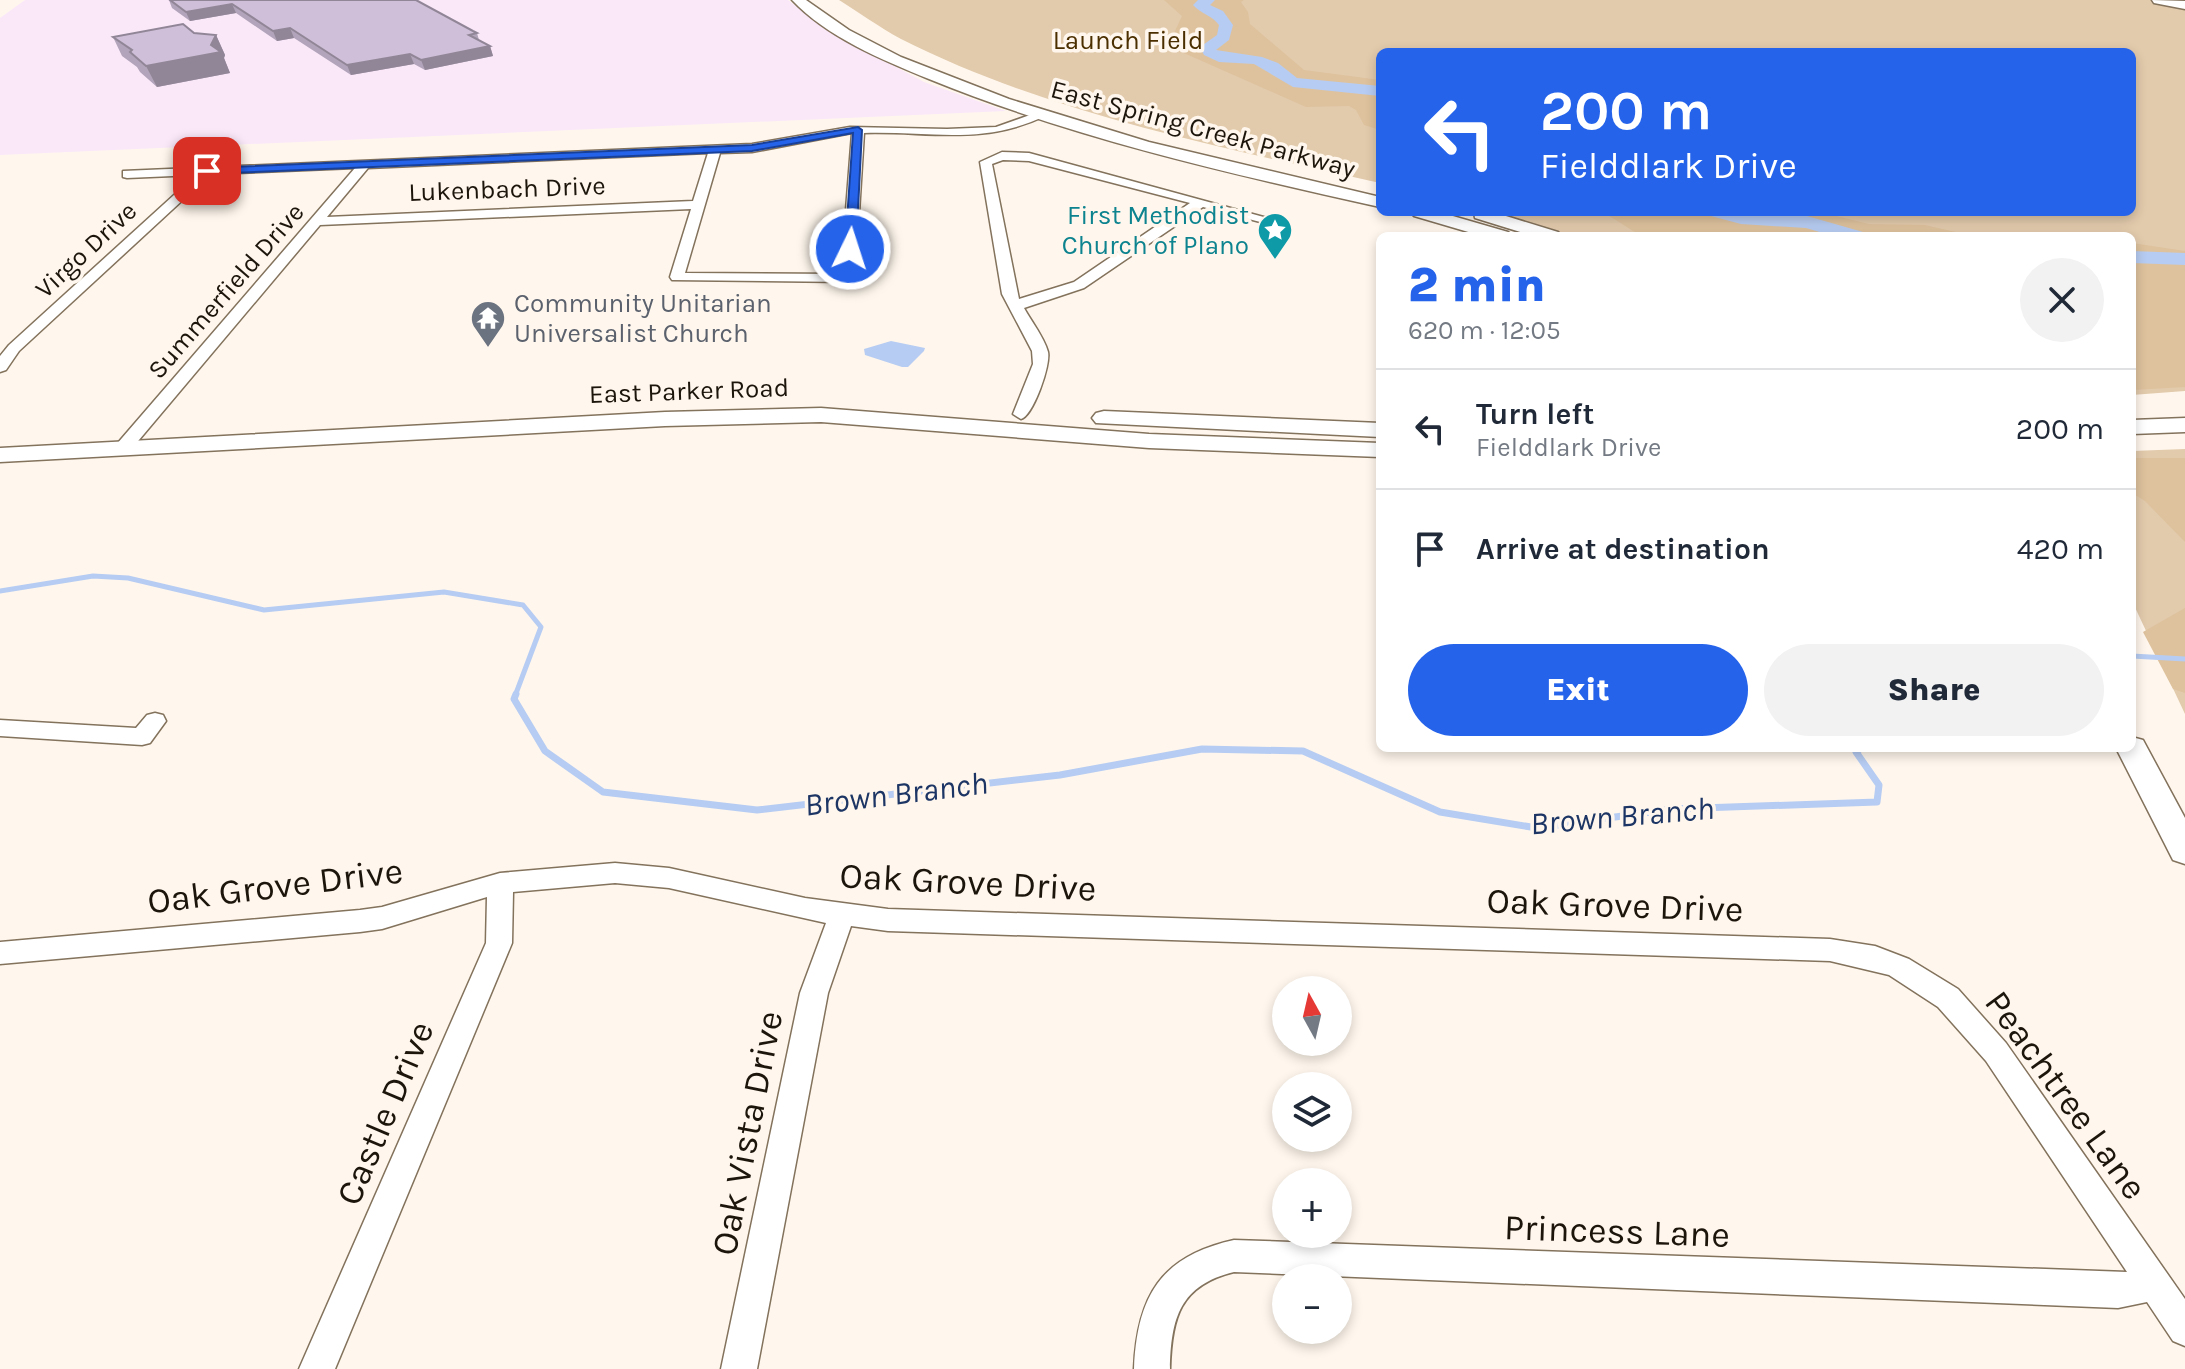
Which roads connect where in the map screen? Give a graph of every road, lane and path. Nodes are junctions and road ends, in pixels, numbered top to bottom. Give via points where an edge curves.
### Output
1 (798, 0) edge
2 (2158, 0) edge
3 (2185, 5) edge
4 (896, 43) dead end
5 (1058, 108) junction
6 (1041, 114) junction
7 (858, 130) junction
8 (715, 150) junction
9 (365, 164) junction
10 (207, 171) junction
11 (127, 174) dead end
12 (1310, 180) junction
13 (1376, 188) edge
14 (1376, 201) edge
15 (1198, 204) junction
16 (699, 205) junction
17 (1434, 216) edge
18 (1487, 216) edge
19 (1264, 219) dead end
20 (317, 221) junction
21 (1488, 232) edge
22 (1539, 232) edge
23 (1017, 305) junction
24 (0, 367) edge
25 (2185, 408) edge
26 (2136, 410) edge
27 (1018, 423) junction
28 (258, 425) junction
29 (2185, 425) edge
30 (2136, 427) edge
31 (338, 430) junction
32 (1376, 430) edge
33 (0, 437) edge
34 (130, 440) junction
35 (242, 444) junction
36 (1376, 450) edge
37 (0, 455) edge
38 (155, 721) dead end
39 (0, 728) edge
40 (2134, 752) edge
41 (2177, 839) edge
42 (500, 883) junction
43 (842, 915) junction
44 (0, 953) edge
45 (1935, 988) joint
46 (2153, 1284) junction
47 (2185, 1329) edge
48 (317, 1369) edge
49 (739, 1369) edge
50 (1152, 1369) edge

1 - 6 main road, East Spring Creek Parkway via 887,54
2 - 3 main road
4 - 5 main road, East Spring Creek Parkway
5 - 6 main road
5 - 12 main road, East Spring Creek Parkway
6 - 7 street via 983,131
6 - 12 main road, East Spring Creek Parkway via 1164,152
7 - 8 street
7 - 16 street via 848,278 677,277
8 - 9 street
8 - 16 street
9 - 10 street
9 - 20 street, Summerfield Drive
10 - 11 street
10 - 24 street, Virgo Drive via 14,348
12 - 13 main road, East Spring Creek Parkway
12 - 14 main road, East Spring Creek Parkway
15 - 19 street
15 - 23 street via 1079,285
15 - 23 street via 1029,157 991,158 986,162 1009,294
16 - 20 street, Lukenbach Drive
17 - 21 main road
18 - 22 main road
20 - 34 street, Summerfield Drive
23 - 27 street via 1041,364
25 - 26 main road
27 - 31 main road, East Parker Road via 823,408 733,408
27 - 32 main road, East Parker Road
27 - 36 main road, East Parker Road via 1149,441
28 - 31 main road, East Parker Road
28 - 34 main road, East Parker Road
28 - 35 main road
29 - 30 main road
31 - 35 main road, East Parker Road
33 - 34 main road, East Parker Road
34 - 35 main road, East Parker Road
34 - 37 main road, East Parker Road
38 - 39 street via 142,737
40 - 41 main road
42 - 43 street, Oak Grove Drive via 615,873 669,878
42 - 44 street, Oak Grove Drive via 382,918
42 - 48 street, Castle Drive via 499,943
43 - 45 street, Oak Grove Drive via 1830,950 1875,958
43 - 49 street, Oak Vista Drive via 814,993
45 - 46 street, Peachtree Lane via 1996,1052
46 - 47 street, Peachtree Lane
46 - 50 street, Princess Lane via 2118,1291 1234,1256 1211,1259 1187,1273 1162,1301

